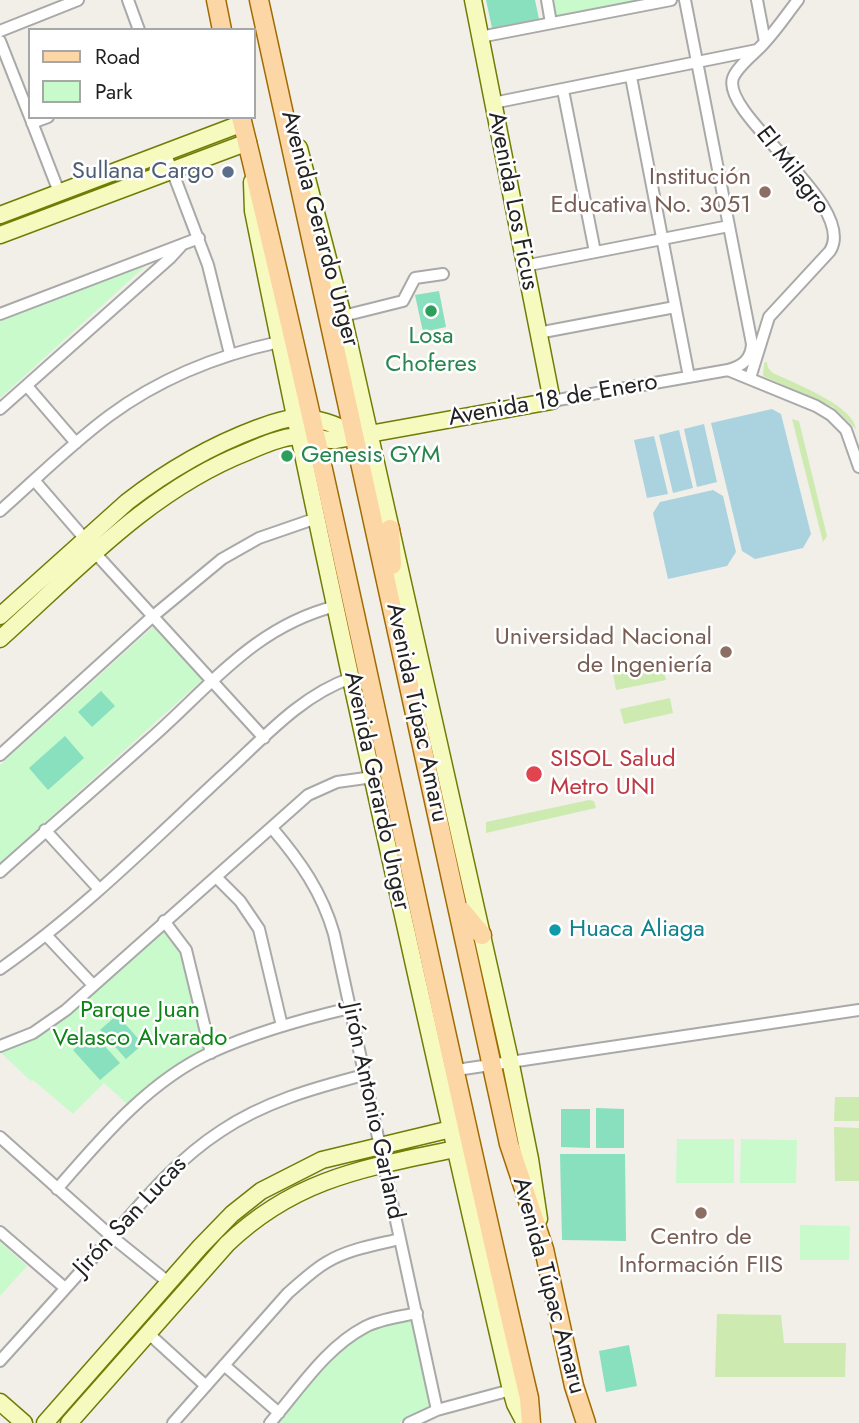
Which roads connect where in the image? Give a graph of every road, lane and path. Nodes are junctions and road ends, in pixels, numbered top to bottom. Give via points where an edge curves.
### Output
1 (78, 0) edge
2 (128, 0) edge
3 (216, 0) edge
4 (259, 0) edge
5 (473, 0) edge
6 (547, 0) edge
7 (671, 0) edge
8 (685, 0) edge
9 (757, 0) edge
10 (798, 0) edge
11 (551, 23) junction
12 (138, 28) edge
13 (222, 28) edge
14 (0, 31) edge
15 (480, 37) junction
16 (0, 41) edge
17 (761, 46) junction
18 (698, 64) junction
19 (274, 73) junction
20 (631, 77) junction
21 (563, 90) junction
22 (493, 103) junction
23 (28, 111) edge
24 (31, 119) edge
25 (242, 120) edge
26 (249, 148) junction
27 (165, 152) junction
28 (173, 170) junction
29 (60, 192) junction
30 (0, 215) edge
31 (729, 226) junction
32 (0, 235) edge
33 (199, 238) junction
34 (662, 239) junction
35 (181, 246) junction
36 (595, 252) junction
37 (524, 266) junction
38 (443, 274) dead end
39 (675, 307) junction
40 (0, 314) edge
41 (344, 316) junction
42 (538, 333) junction
43 (279, 342) junction
44 (230, 354) junction
45 (728, 370) junction
46 (689, 377) junction
47 (750, 378) junction
48 (27, 386) junction
49 (552, 401) junction
50 (0, 409) edge
51 (303, 419) junction
52 (363, 435) junction
53 (854, 435) edge
54 (307, 437) junction
55 (76, 443) junction
56 (859, 467) edge
57 (173, 469) junction
58 (34, 480) junction
59 (183, 483) junction
60 (0, 511) edge
61 (317, 518) junction
62 (390, 529) junction
63 (85, 540) junction
64 (96, 554) junction
65 (336, 606) junction
66 (0, 616) edge
67 (152, 617) junction
68 (395, 618) junction
69 (0, 639) edge
70 (351, 678) junction
71 (213, 682) junction
72 (264, 738) junction
73 (0, 755) edge
74 (373, 777) junction
75 (272, 828) junction
76 (45, 830) junction
77 (0, 872) edge
78 (216, 877) junction
79 (99, 889) junction
80 (458, 906) junction
81 (164, 922) junction
82 (482, 935) junction
83 (46, 936) junction
84 (0, 969) edge
85 (93, 985) junction
86 (350, 1008) junction
87 (859, 1010) edge
88 (282, 1026) junction
89 (0, 1046) edge
90 (211, 1053) junction
91 (501, 1062) junction
92 (447, 1071) junction
93 (364, 1075) junction
94 (451, 1129) junction
95 (0, 1137) edge
96 (378, 1145) junction
97 (455, 1149) junction
98 (383, 1165) junction
99 (57, 1189) junction
100 (0, 1233) edge
101 (111, 1236) junction
102 (400, 1239) junction
103 (168, 1282) junction
104 (65, 1288) junction
105 (417, 1313) junction
106 (148, 1333) junction
107 (0, 1362) edge
108 (224, 1365) junction
109 (206, 1386) junction
110 (511, 1390) junction
111 (0, 1402) edge
112 (438, 1410) junction
113 (279, 1413) junction
114 (24, 1423) edge
115 (45, 1423) edge
116 (69, 1423) edge
117 (173, 1423) edge
118 (270, 1423) edge
119 (409, 1423) edge
120 (525, 1423) edge
121 (531, 1423) edge
122 (586, 1423) edge

1 - 14 street
2 - 12 street
3 - 13 main road
4 - 19 main road, Avenida Túpac Amaru
5 - 15 street, Avenida Los Ficus
6 - 11 street
7 - 11 street
8 - 18 street
9 - 17 street
10 - 17 street
11 - 15 street
15 - 22 street, Avenida Los Ficus
16 - 23 street
17 - 18 street
17 - 47 street, El Milagro via 733,78 735,93 821,202 836,236 830,251 769,317
18 - 20 street
18 - 31 street
19 - 41 street, Avenida Gerardo Unger via 287,102
19 - 52 main road, Avenida Túpac Amaru
20 - 21 street
20 - 34 street
21 - 22 street
21 - 36 street
22 - 37 street, Avenida Los Ficus
24 - 29 street
25 - 26 main road, Avenida Túpac Amaru
25 - 27 street
26 - 28 street
26 - 43 street, Avenida Gerardo Unger via 253,211
26 - 51 main road, Avenida Túpac Amaru
27 - 28 street
27 - 29 street
28 - 32 street
28 - 33 street
29 - 30 street
31 - 34 street
31 - 45 street via 752,344 746,362
33 - 35 street
33 - 44 street
34 - 36 street
34 - 39 street
35 - 40 street
35 - 48 street
36 - 37 street
37 - 42 street, Avenida Los Ficus
38 - 41 street via 415,278 400,303
39 - 42 street
39 - 46 street
41 - 52 street, Avenida Gerardo Unger
42 - 49 street, Avenida Los Ficus
43 - 44 street
43 - 51 street, Avenida Gerardo Unger
44 - 55 street via 145,393
45 - 46 street, Avenida 18 de Enero
45 - 47 street
46 - 49 street, Avenida 18 de Enero
47 - 53 street via 824,410
48 - 50 street
48 - 55 street
49 - 52 street, Avenida 18 de Enero
51 - 52 street
51 - 54 main road, Avenida Túpac Amaru
51 - 57 street via 241,435
52 - 54 street, Avenida 18 de Enero via 336,440
52 - 62 street, Avenida Gerardo Unger
52 - 68 main road, Avenida Túpac Amaru
53 - 56 street
54 - 59 street, Avenida 18 de Enero via 233,457
54 - 61 street, Avenida Gerardo Unger
54 - 92 main road, Avenida Túpac Amaru
55 - 58 street
57 - 59 street
57 - 63 street
58 - 60 street
58 - 63 street
59 - 64 street, Avenida 18 de Enero via 150,505
61 - 65 street, Avenida Gerardo Unger
61 - 67 street via 259,538 222,559
62 - 68 main road
62 - 82 street, Avenida Gerardo Unger
63 - 66 street
64 - 67 street
64 - 69 street, Avenida 18 de Enero
65 - 70 street, Avenida Gerardo Unger
65 - 71 street via 275,630 248,648
67 - 71 street
67 - 73 street
68 - 80 main road, Avenida Túpac Amaru
70 - 72 street via 305,702
70 - 74 street, Avenida Gerardo Unger
71 - 72 street
71 - 76 street
72 - 79 street
74 - 75 street via 317,790
74 - 92 street, Avenida Gerardo Unger
75 - 78 street
75 - 86 street, Jirón Antonio Garland via 298,859 322,900
76 - 77 street
76 - 79 street
78 - 81 street
78 - 88 street via 259,929
79 - 83 street
80 - 82 main road
80 - 91 main road, Avenida Túpac Amaru
81 - 85 street
81 - 90 street via 188,956
82 - 91 street, Avenida Gerardo Unger
83 - 84 street
83 - 85 street
85 - 89 street via 48,1025
86 - 88 street
86 - 93 street, Jirón Antonio Garland
87 - 91 street
88 - 90 street
90 - 99 street via 143,1098
91 - 92 street
91 - 122 main road, Avenida Túpac Amaru via 509,1143 544,1249
92 - 94 street, Avenida Gerardo Unger
92 - 121 main road, Avenida Túpac Amaru via 487,1222
93 - 96 street, Jirón Antonio Garland
93 - 101 street, Jirón San Lucas via 308,1089 223,1129 188,1154
94 - 96 street
94 - 97 street, Avenida Gerardo Unger
95 - 99 street
96 - 98 street, Jirón Antonio Garland
96 - 103 street via 323,1160 261,1191 232,1214
97 - 98 street
97 - 110 street, Avenida Gerardo Unger
98 - 102 street, Jirón Antonio Garland
98 - 106 street via 318,1183 248,1224
99 - 101 street
100 - 104 street
101 - 103 street
101 - 104 street, Jirón San Lucas
102 - 105 street, Jirón Antonio Garland
102 - 108 street via 356,1249 327,1262 288,1293
103 - 115 street
104 - 107 street, Jirón San Lucas
105 - 112 street, Jirón Antonio Garland
105 - 113 street via 374,1324 348,1339 328,1355
106 - 109 street
106 - 116 street
108 - 109 street
108 - 113 street
109 - 117 street
110 - 112 street
110 - 120 street, Avenida Gerardo Unger
111 - 114 street
112 - 119 street
113 - 118 street

